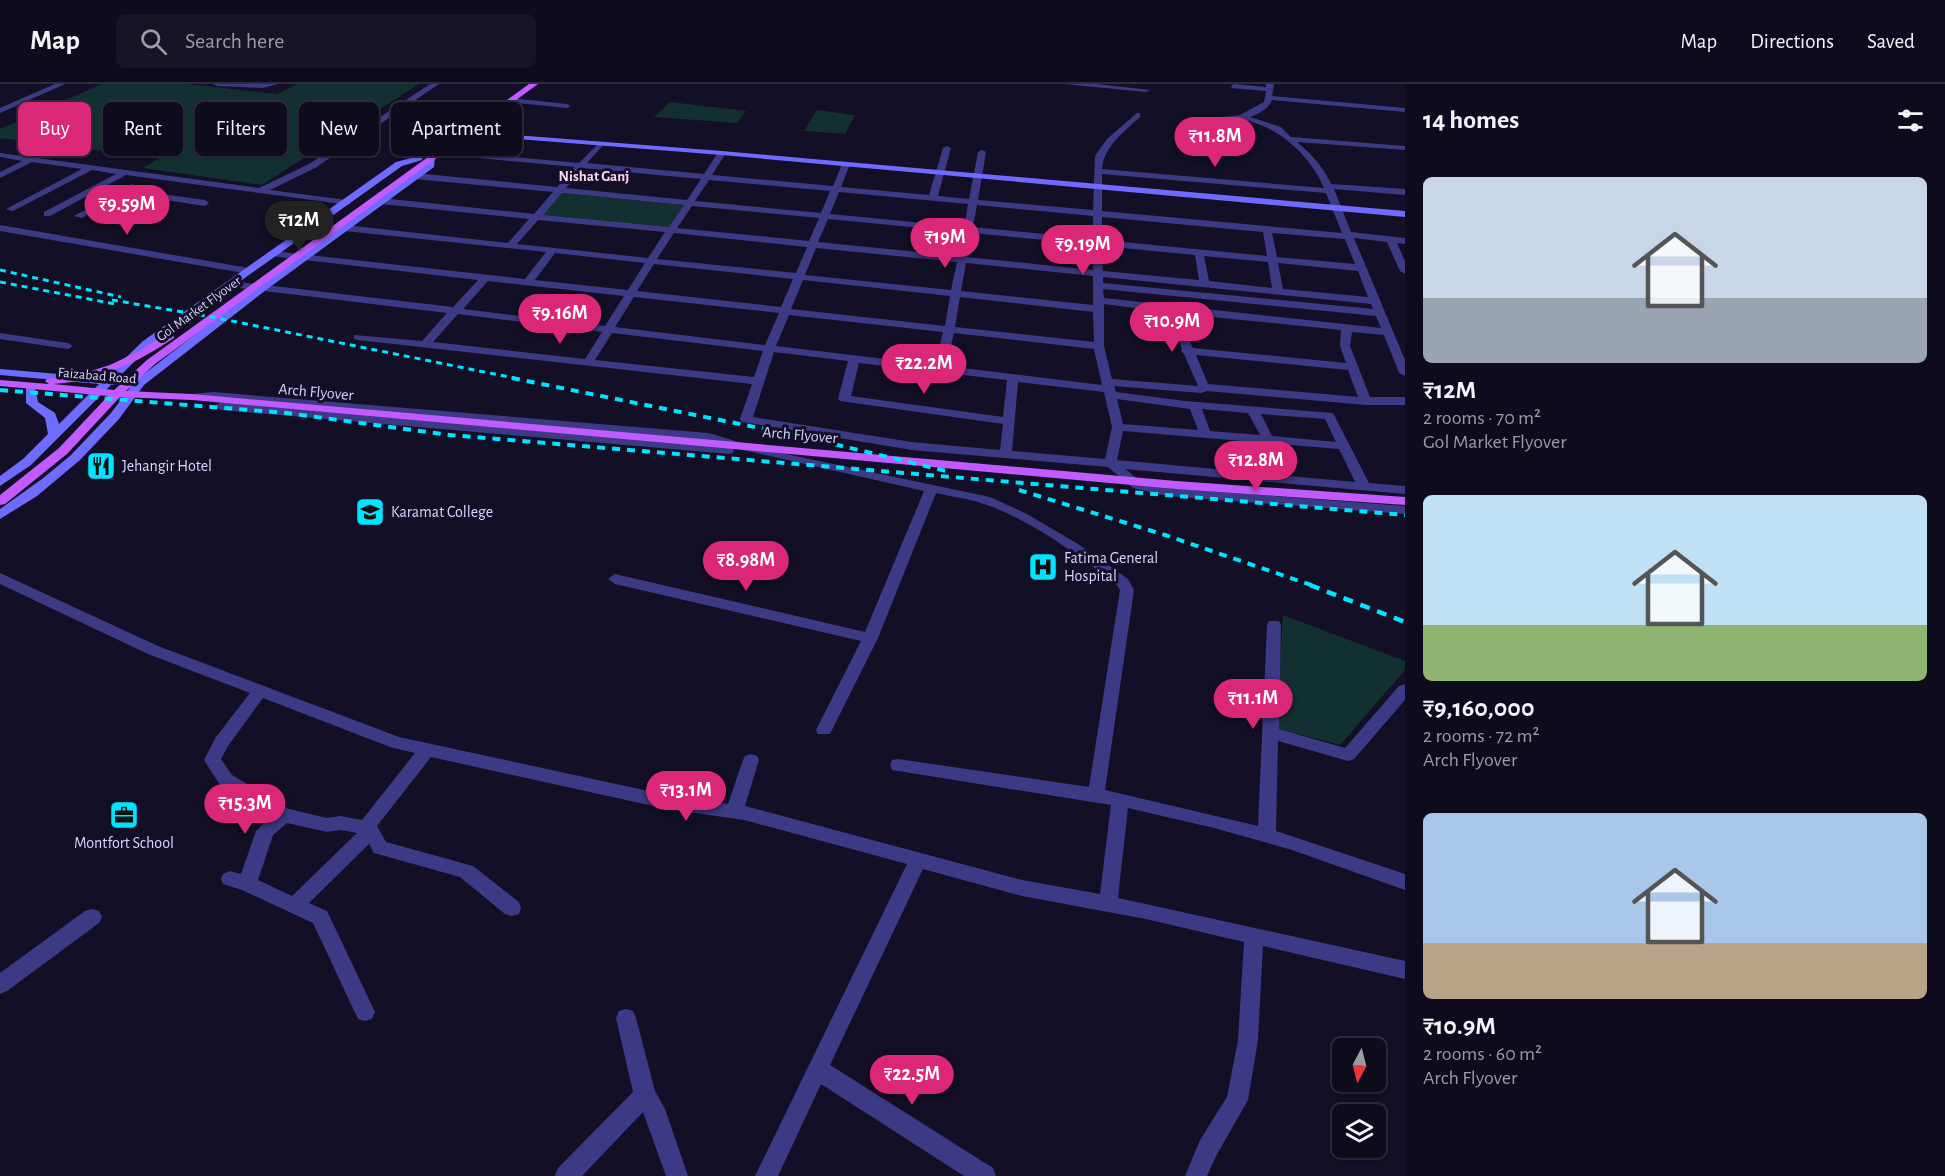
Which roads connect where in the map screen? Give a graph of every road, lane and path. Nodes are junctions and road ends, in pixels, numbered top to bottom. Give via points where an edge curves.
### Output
1 (62, 84) edge
2 (217, 84) edge
3 (274, 84) edge
4 (435, 84) edge
5 (522, 84) edge
6 (534, 84) edge
7 (1069, 86) edge
8 (1234, 86) dead end
9 (1146, 90) dead end
10 (1270, 91) edge
11 (510, 100) junction
12 (507, 102) edge
13 (567, 106) dead end
14 (1405, 110) edge
15 (0, 111) edge
16 (1137, 115) dead end
17 (1245, 118) junction
18 (1195, 122) dead end
19 (522, 138) edge
20 (1290, 139) junction
21 (600, 144) junction
22 (947, 148) dead end
23 (1405, 148) edge
24 (982, 152) dead end
25 (722, 153) junction
26 (0, 155) edge
27 (433, 156) edge
28 (483, 156) edge
29 (430, 158) joint
30 (32, 159) junction
31 (846, 164) junction
32 (581, 165) junction
33 (90, 168) junction
34 (414, 168) junction
35 (1098, 171) junction
36 (124, 172) junction
37 (940, 172) junction
38 (0, 175) edge
39 (150, 176) junction
40 (706, 176) junction
41 (976, 176) junction
42 (1097, 187) junction
43 (836, 188) junction
44 (1329, 188) junction
45 (560, 190) junction
46 (124, 191) junction
47 (261, 191) junction
48 (1405, 192) edge
49 (933, 197) junction
50 (381, 201) junction
51 (972, 201) junction
52 (346, 202) junction
53 (205, 203) dead end
54 (689, 203) junction
55 (1338, 208) junction
56 (10, 209) dead end
57 (1097, 213) junction
58 (47, 214) dead end
59 (1405, 214) edge
60 (79, 216) dead end
61 (537, 216) junction
62 (824, 216) junction
63 (0, 228) edge
64 (345, 228) junction
65 (1267, 229) junction
66 (671, 230) junction
67 (966, 230) junction
68 (1349, 236) junction
69 (1390, 239) junction
70 (1405, 241) edge
71 (1097, 243) junction
72 (812, 244) junction
73 (510, 246) junction
74 (553, 250) junction
75 (1199, 252) junction
76 (273, 254) junction
77 (303, 258) junction
78 (961, 259) junction
79 (1273, 260) junction
80 (651, 261) junction
81 (1362, 268) junction
82 (249, 271) junction
83 (1405, 272) edge
84 (1097, 273) junction
85 (799, 277) junction
86 (485, 278) junction
87 (528, 282) junction
88 (231, 284) junction
89 (1206, 284) junction
90 (1097, 285) junction
91 (262, 288) junction
92 (1278, 291) junction
93 (955, 293) junction
94 (630, 294) junction
95 (1376, 301) junction
96 (1097, 304) junction
97 (199, 306) junction
98 (456, 310) junction
99 (231, 311) junction
100 (784, 311) junction
101 (1187, 311) junction
102 (1381, 314) junction
103 (169, 328) junction
104 (609, 328) junction
105 (1347, 328) junction
106 (949, 330) junction
107 (204, 332) junction
108 (0, 336) edge
109 (1390, 336) junction
110 (358, 337) dead end
111 (1405, 342) edge
112 (425, 344) junction
113 (68, 346) dead end
114 (1099, 346) junction
115 (770, 347) junction
116 (1186, 351) junction
117 (855, 357) junction
118 (588, 363) junction
119 (1353, 367) junction
120 (940, 368) junction
121 (0, 372) edge
122 (1405, 373) edge
123 (1013, 377) junction
124 (758, 381) junction
125 (0, 382) edge
126 (109, 382) junction
127 (30, 385) junction
128 (1204, 387) junction
129 (1108, 388) junction
130 (136, 389) junction
131 (99, 391) junction
132 (192, 397) junction
133 (1365, 401) junction
134 (1405, 401) edge
135 (1188, 404) junction
136 (1261, 410) junction
137 (1009, 421) junction
138 (1118, 427) junction
139 (1205, 434) junction
140 (55, 436) junction
141 (1268, 440) junction
142 (1344, 446) junction
143 (1006, 454) junction
144 (1110, 463) junction
145 (0, 482) edge
146 (1364, 486) junction
147 (931, 489) junction
148 (1405, 490) edge
149 (0, 501) edge
150 (1405, 501) edge
151 (1405, 510) edge
152 (0, 514) edge
153 (0, 578) edge
154 (615, 579) dead end
155 (1274, 625) dead end
156 (870, 638) junction
157 (1405, 690) edge
158 (259, 692) junction
159 (824, 730) dead end
160 (1270, 733) junction
161 (426, 751) junction
162 (751, 760) dead end
163 (898, 765) dead end
164 (1095, 795) junction
165 (1120, 800) junction
166 (735, 811) junction
167 (284, 815) junction
168 (369, 830) junction
169 (1267, 837) junction
170 (918, 860) junction
171 (1405, 882) edge
172 (295, 905) junction
173 (1109, 905) junction
174 (512, 908) dead end
175 (92, 917) dead end
176 (1254, 936) junction
177 (1405, 970) edge
178 (0, 985) edge
179 (365, 1012) dead end
180 (626, 1018) dead end
181 (817, 1070) junction
182 (645, 1095) junction
183 (566, 1176) edge
184 (677, 1176) edge
185 (767, 1176) edge
186 (986, 1176) edge
187 (1196, 1176) edge

1 - 15 street
2 - 3 street
4 - 47 street via 312,166
5 - 34 main road
6 - 11 main road
7 - 9 street
8 - 10 street
10 - 14 street
10 - 17 street via 1268,103
11 - 12 main road
11 - 13 street
16 - 35 street via 1110,141 1100,156
17 - 18 street
17 - 20 street via 1278,129
19 - 21 street
20 - 23 street
20 - 44 street via 1322,173
21 - 25 street
21 - 32 street
22 - 37 street
24 - 41 street
25 - 31 street
25 - 40 street
26 - 30 street
27 - 29 main road
28 - 32 street
29 - 34 street via 431,165
30 - 33 street
30 - 38 street
31 - 37 street
31 - 43 street
32 - 40 street
32 - 45 street
33 - 36 street
33 - 56 street
34 - 45 street
34 - 50 street
34 - 52 street via 399,164
34 - 125 main road, Gol Market Flyover via 158,345 95,373 58,381
34 - 149 main road, Gol Market Flyover via 151,362 63,451
35 - 42 street
35 - 44 street
36 - 39 street
36 - 58 street
37 - 41 street
37 - 49 street
39 - 46 street
39 - 47 street
40 - 43 street
40 - 54 street
41 - 42 street
41 - 51 street
42 - 55 street
42 - 57 street
43 - 49 street
43 - 62 street
44 - 48 street
44 - 55 street
45 - 54 street
45 - 61 street
46 - 53 street
46 - 60 street
47 - 52 street
49 - 51 street
50 - 61 street
50 - 64 street
51 - 57 street
51 - 67 street
52 - 76 street
54 - 62 street
54 - 66 street
55 - 59 street
55 - 68 street
57 - 65 street
57 - 71 street
61 - 66 street
61 - 73 street
62 - 67 street
62 - 72 street
63 - 82 street
64 - 73 street
64 - 77 street
65 - 68 street
65 - 79 street
66 - 72 street
66 - 80 street
67 - 71 street
67 - 78 street
68 - 69 street
68 - 81 street
69 - 70 street
69 - 83 street
71 - 75 street
71 - 84 street
72 - 78 street
72 - 85 street
73 - 74 street
74 - 80 street
74 - 87 street
75 - 79 street
75 - 89 street
76 - 77 street
76 - 82 street
77 - 86 street
77 - 91 street
78 - 84 street
78 - 93 street
79 - 81 street
79 - 92 street
80 - 85 street
80 - 94 street
81 - 95 street
82 - 88 street
84 - 89 street
84 - 90 street
85 - 93 street
85 - 100 street
86 - 87 street
86 - 98 street
87 - 94 street
88 - 91 street
88 - 97 street
89 - 92 street
90 - 96 street
90 - 102 street
91 - 98 street
91 - 99 street
92 - 95 street
93 - 96 street
93 - 106 street
94 - 100 street
94 - 104 street
95 - 102 street
96 - 101 street
96 - 114 street
97 - 99 street
97 - 103 street
98 - 104 street
98 - 112 street
99 - 107 street
100 - 106 street
100 - 115 street
101 - 105 street
101 - 116 street via 1183,338
102 - 109 street
103 - 107 street
103 - 126 street via 147,343
104 - 115 street
104 - 118 street
105 - 109 street
105 - 119 street via 1345,346
106 - 114 street
106 - 120 street
107 - 130 street
108 - 113 street
109 - 111 street
109 - 122 street
110 - 112 street
112 - 118 street
114 - 129 street
115 - 117 street
115 - 124 street
116 - 119 street
116 - 128 street
117 - 120 street
117 - 137 street via 844,399
118 - 124 street
119 - 133 street
120 - 123 street
121 - 126 street, Faizabad Road
123 - 129 street
123 - 137 street
124 - 143 street via 746,419 912,446
125 - 127 main road, Faizabad Road
126 - 130 street, Faizabad Road
126 - 131 street
127 - 131 main road, Faizabad Road
127 - 140 street via 32,403 51,416
128 - 129 street
128 - 133 street
129 - 135 street
129 - 138 street
130 - 131 main road, Faizabad Road
130 - 132 main road, Faizabad Road
130 - 152 street via 90,446
131 - 140 street
132 - 147 street via 213,405 759,453
132 - 150 main road, Arch Flyover
133 - 134 street
135 - 136 street
135 - 139 street via 1195,406
136 - 141 street via 1254,412
136 - 142 street via 1329,416
137 - 143 street
138 - 139 street
138 - 144 street
139 - 141 street
140 - 145 street
141 - 142 street
142 - 146 street
143 - 144 street
144 - 146 street
144 - 151 street via 1138,485 1167,492
146 - 148 street
147 - 156 street
147 - 164 street via 985,500 1014,512 1057,535 1123,582 1127,590
153 - 158 street via 153,650
154 - 156 street
155 - 160 street
156 - 159 street
157 - 160 street via 1348,754
158 - 161 street
158 - 167 street via 224,736 212,760 226,780
160 - 169 street
161 - 166 street via 667,802
161 - 168 street
162 - 166 street
163 - 164 street
164 - 165 street
165 - 169 street
165 - 173 street
166 - 170 street
167 - 168 street
167 - 172 street via 265,831 256,864 239,881
168 - 172 street
168 - 174 street via 380,848 466,871
169 - 171 street via 1341,856
170 - 173 street via 1022,888
170 - 181 street
172 - 179 street via 320,917
173 - 176 street
175 - 178 street
176 - 177 street
176 - 187 street via 1248,1040 1237,1100
180 - 182 street
181 - 185 street
181 - 186 street
182 - 183 street
182 - 184 street via 654,1109

